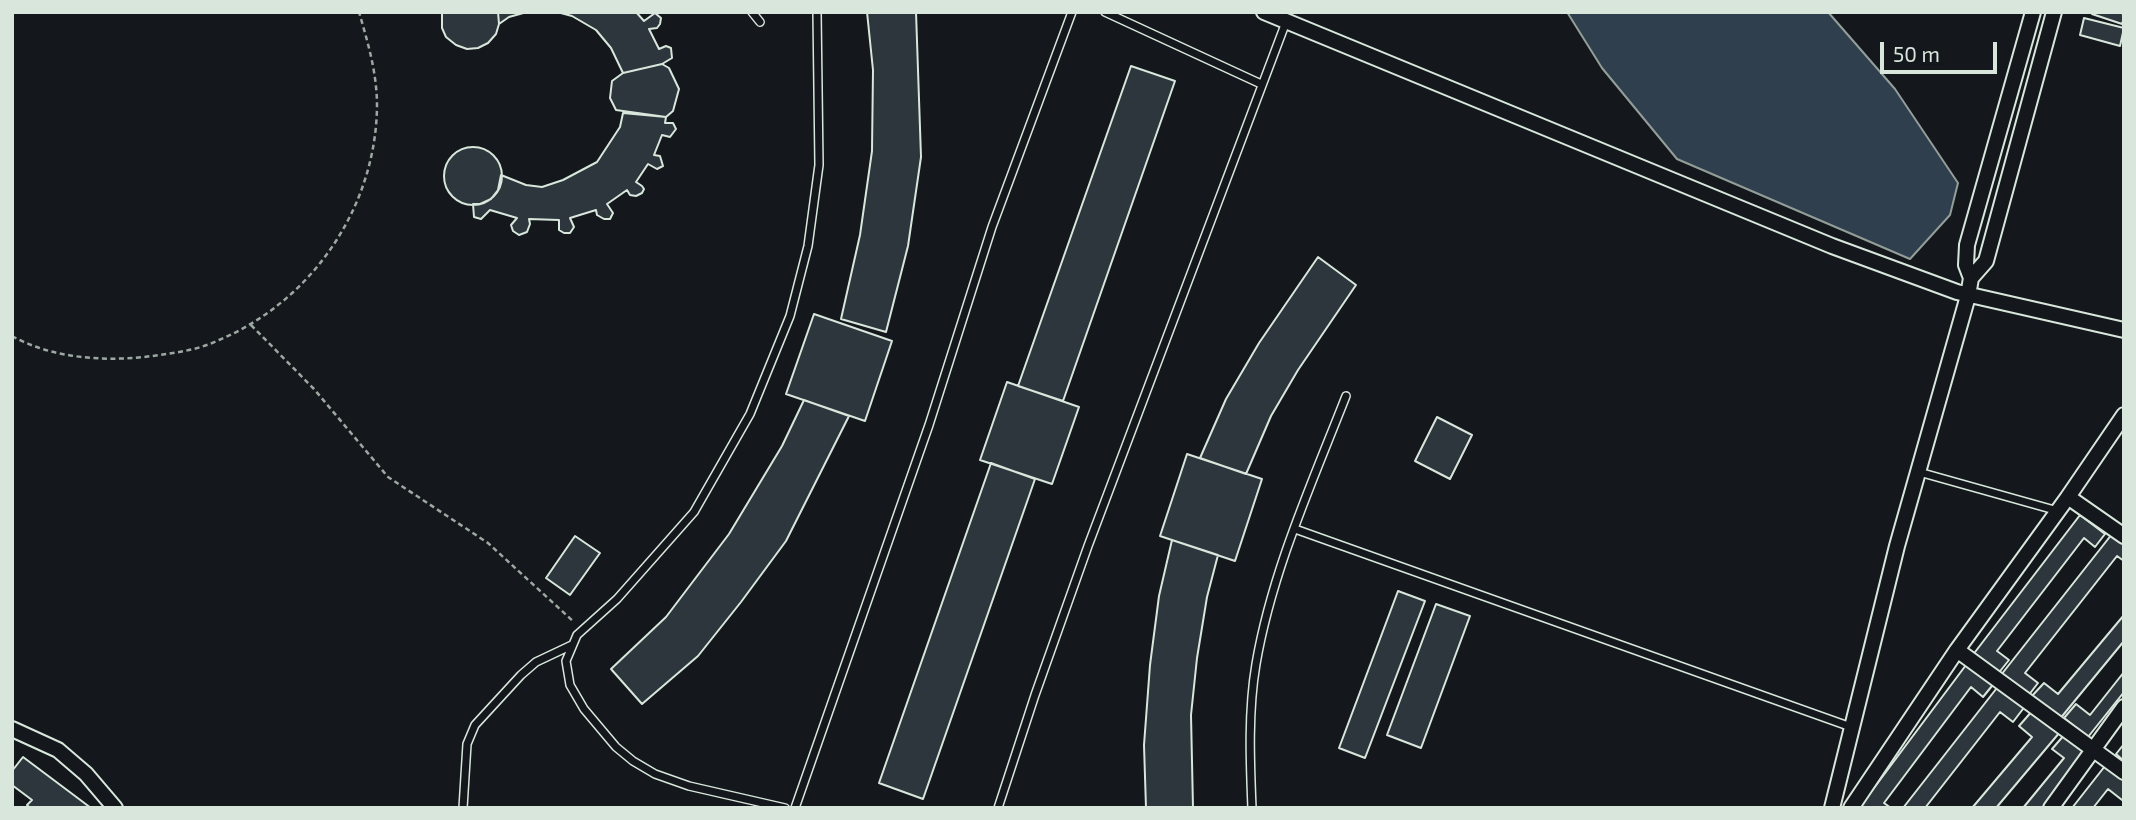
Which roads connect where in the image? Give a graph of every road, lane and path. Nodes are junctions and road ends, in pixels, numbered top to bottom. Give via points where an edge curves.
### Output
1 (359, 12) edge
2 (752, 12) edge
3 (817, 12) edge
4 (1072, 12) edge
5 (1105, 12) edge
6 (1264, 12) edge
7 (2033, 12) edge
8 (2054, 12) edge
9 (760, 22) dead end
10 (1286, 22) junction
11 (1261, 84) junction
12 (1971, 278) junction
13 (1968, 296) junction
14 (251, 325) junction
15 (2124, 330) edge
16 (12, 336) edge
17 (1346, 396) dead end
18 (2124, 415) edge
19 (1918, 472) junction
20 (2068, 496) junction
21 (2057, 510) junction
22 (1295, 529) junction
23 (2124, 536) edge
24 (577, 635) junction
25 (573, 645) junction
26 (1957, 650) junction
27 (2124, 707) edge
28 (1852, 727) junction
29 (12, 729) edge
30 (2094, 750) junction
31 (2124, 772) edge
32 (1834, 806) edge
33 (116, 808) edge
34 (463, 808) edge
35 (785, 808) edge
36 (795, 808) edge
37 (998, 808) edge
38 (1252, 808) edge
39 (1851, 808) edge
40 (2051, 808) edge

1 - 14 path via 374,65 377,107 370,163 357,204 337,241 303,284
2 - 9 lane
3 - 24 lane via 819,165 808,246 790,316 750,414 694,512 617,599
4 - 36 lane via 992,227 929,425
5 - 11 lane
6 - 10 street
7 - 12 street via 1967,245
8 - 12 street via 1986,261
10 - 11 lane
10 - 13 street via 1832,246
11 - 37 lane via 1084,559
12 - 13 street
13 - 15 street
13 - 19 street
14 - 16 path via 187,352 122,360 59,353
14 - 24 path via 314,389 388,477 488,543 574,622
17 - 22 lane
18 - 20 street
19 - 21 lane
19 - 28 street
20 - 21 street
20 - 23 street
21 - 26 street
22 - 28 lane
22 - 38 lane via 1279,569 1256,664
24 - 25 lane
25 - 34 lane via 536,662 475,725 467,744
25 - 35 lane via 566,661 570,685 584,709 633,761 689,786
26 - 30 street
26 - 39 street
27 - 30 street
28 - 32 street
29 - 33 street via 58,750
30 - 31 street
30 - 40 street

